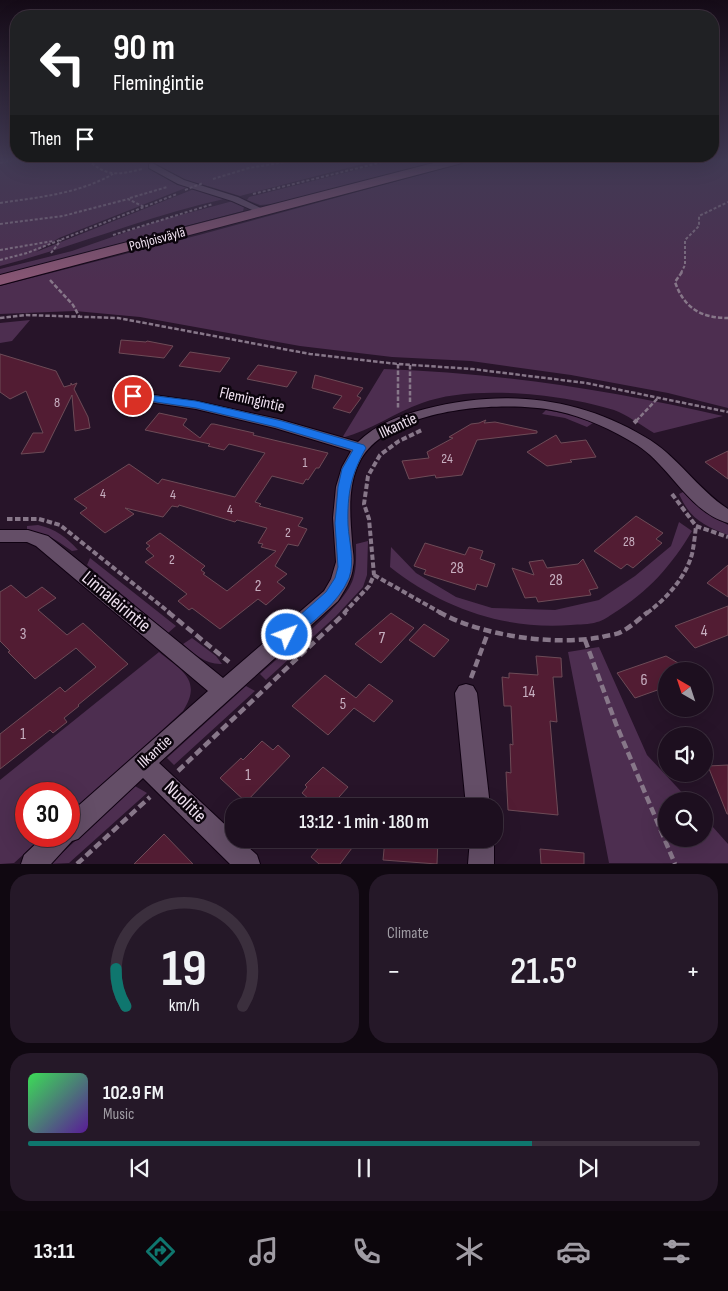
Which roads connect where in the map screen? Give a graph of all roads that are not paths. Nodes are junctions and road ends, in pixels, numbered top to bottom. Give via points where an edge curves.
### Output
1 (238, 200) edge
2 (303, 200) edge
3 (262, 211) junction
4 (0, 280) edge
5 (133, 396) dead end
6 (360, 448) junction
7 (728, 517) edge
8 (0, 536) edge
9 (223, 691) junction
10 (466, 693) road end
11 (143, 763) junction
12 (477, 798) edge
13 (80, 820) edge
14 (51, 847) edge
15 (481, 848) edge
16 (33, 864) edge
17 (248, 864) edge
18 (480, 864) edge

1 - 3 street
2 - 3 main road, Pohjoisväylä
3 - 4 main road, Pohjoisväylä
5 - 6 street, Flemingintie via 196,405
6 - 7 street, Ilkantie via 374,436 405,420 467,403 511,400 583,414 625,432 660,454 704,500
6 - 9 street, Ilkantie via 348,469 344,487 345,567 331,596
8 - 9 street, Linnaleirintie via 28,536 42,541
9 - 11 street, Ilkantie
10 - 12 street
11 - 13 street, Ilkantie
11 - 17 street, Nuolitie
14 - 16 street
15 - 18 street

